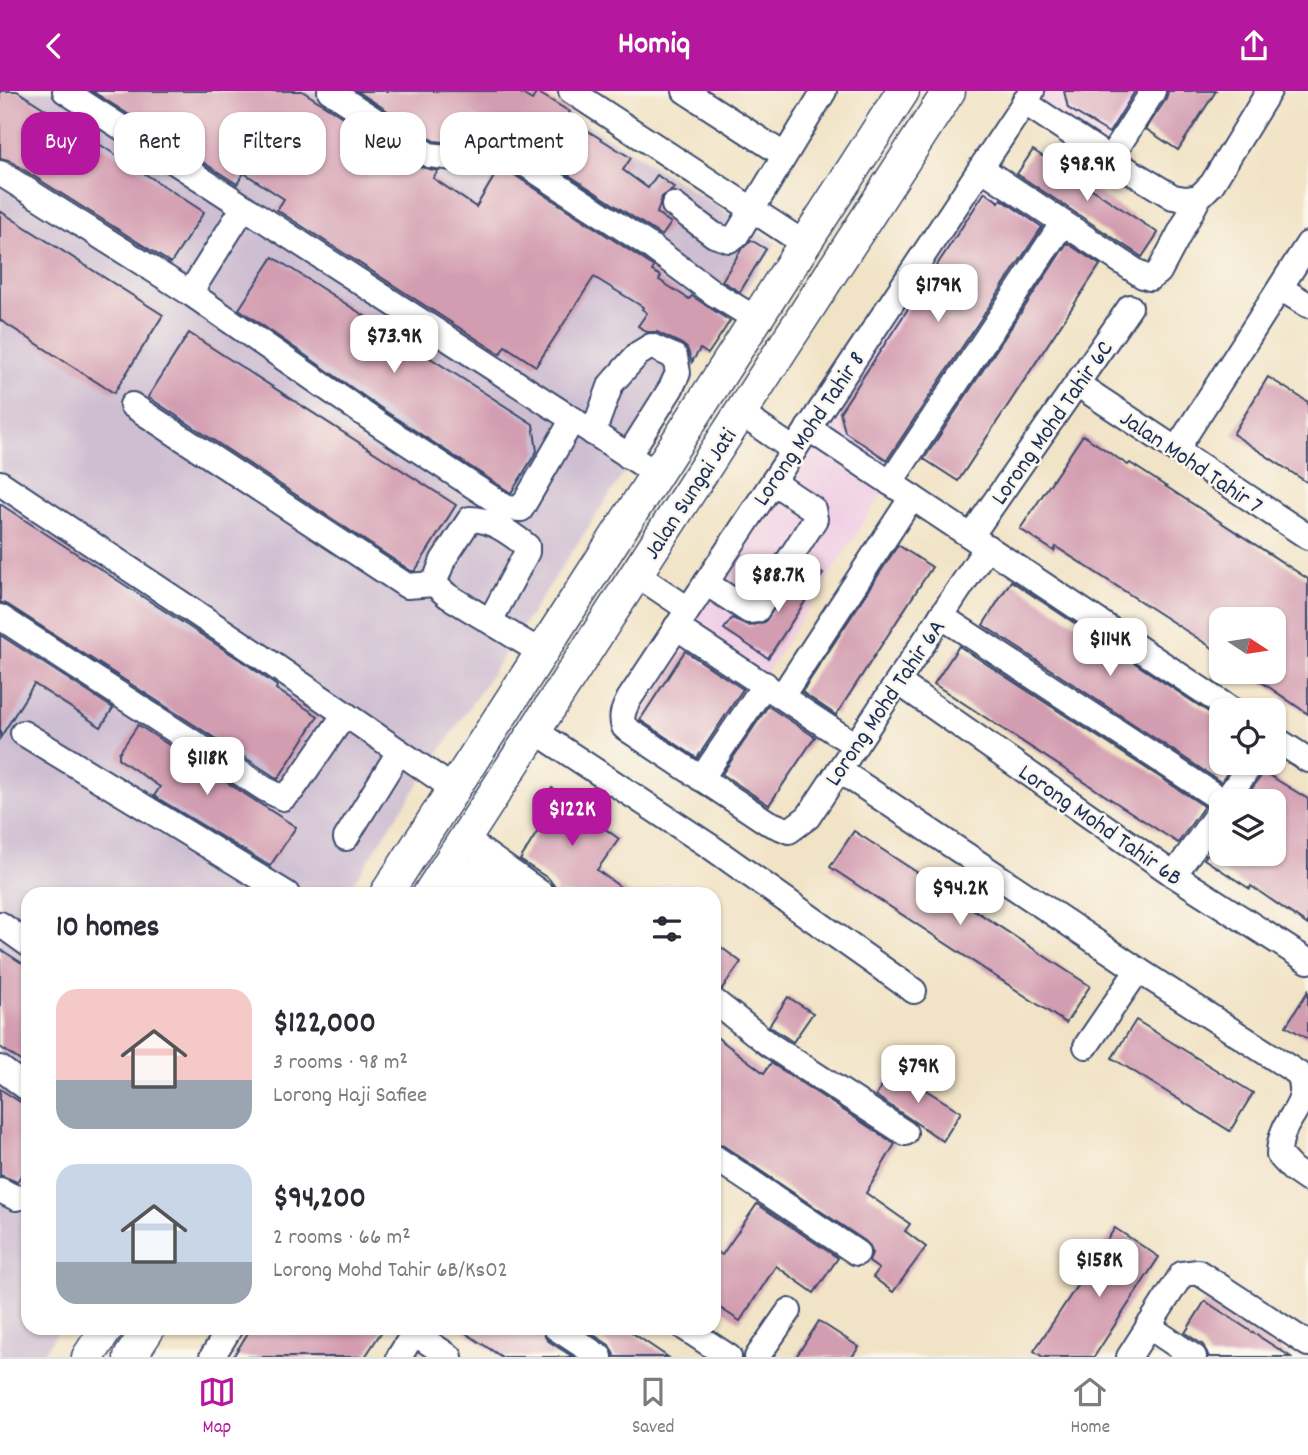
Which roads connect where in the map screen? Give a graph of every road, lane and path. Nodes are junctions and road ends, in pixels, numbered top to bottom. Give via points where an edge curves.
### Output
1 (65, 91) edge
2 (330, 91) edge
3 (571, 91) edge
4 (685, 91) edge
5 (824, 91) edge
6 (903, 91) edge
7 (949, 91) edge
8 (1153, 91) edge
9 (1269, 91) edge
10 (1028, 96) edge
11 (784, 155) junction
12 (1110, 159) junction
13 (981, 168) junction
14 (0, 173) edge
15 (1199, 197) junction
16 (674, 205) dead end
17 (244, 207) junction
18 (752, 209) junction
19 (1062, 224) junction
20 (805, 244) junction
21 (1308, 244) edge
22 (1280, 288) junction
23 (190, 293) junction
24 (1308, 305) edge
25 (1130, 307) dead end
26 (756, 319) junction
27 (1077, 384) junction
28 (132, 405) dead end
29 (740, 414) junction
30 (583, 426) junction
31 (808, 428) junction
32 (794, 450) junction
33 (1176, 450) junction
34 (628, 456) junction
35 (657, 474) junction
36 (773, 482) junction
37 (0, 483) edge
38 (890, 483) junction
39 (912, 497) junction
40 (1308, 537) edge
41 (979, 542) junction
42 (636, 574) junction
43 (706, 583) junction
44 (433, 584) junction
45 (942, 616) junction
46 (0, 617) edge
47 (682, 618) junction
48 (490, 621) junction
49 (542, 653) junction
50 (898, 682) junction
51 (774, 690) junction
52 (1213, 698) edge
53 (345, 714) junction
54 (535, 731) junction
55 (23, 733) dead end
56 (855, 745) junction
57 (1286, 746) edge
58 (399, 751) junction
59 (1308, 760) edge
60 (839, 770) junction
61 (701, 779) junction
62 (454, 789) junction
63 (1209, 791) edge
64 (1209, 825) edge
65 (346, 838) dead end
66 (477, 855) junction
67 (1174, 875) junction
68 (276, 887) edge
69 (391, 887) edge
70 (438, 887) edge
71 (464, 887) edge
72 (496, 887) edge
73 (530, 887) edge
74 (0, 924) edge
75 (21, 938) edge
76 (1308, 961) edge
77 (1138, 970) junction
78 (914, 991) dead end
79 (721, 1006) edge
80 (1086, 1047) dead end
81 (0, 1068) edge
82 (21, 1084) edge
83 (905, 1133) dead end
84 (721, 1162) edge
85 (1308, 1180) edge
86 (0, 1190) edge
87 (21, 1197) edge
88 (857, 1253) dead end
89 (789, 1311) dead end
90 (1147, 1326) junction
91 (102, 1335) edge
92 (226, 1335) edge
93 (413, 1335) edge
94 (420, 1335) edge
95 (567, 1335) edge
96 (696, 1335) edge
97 (1308, 1344) edge
98 (88, 1357) edge
99 (212, 1357) edge
100 (399, 1357) edge
101 (450, 1357) edge
102 (600, 1357) edge
103 (729, 1357) edge
104 (757, 1357) edge
105 (1129, 1357) edge
106 (1194, 1357) edge

1 - 17 street
2 - 26 street via 429,155 454,158 489,153 516,158
3 - 18 street
4 - 11 street
5 - 11 street
6 - 20 main road, Jalan Sungai Jati
7 - 29 main road, Jalan Sungai Jati
8 - 12 street
9 - 15 street via 1212,184
10 - 12 street
10 - 13 street, Lorong Mohd Tahir 8
11 - 18 street
12 - 15 street via 1173,197
13 - 19 street
13 - 31 street, Lorong Mohd Tahir 8
14 - 23 street
15 - 19 street via 1159,272 1150,278
16 - 18 street via 714,235 729,240
17 - 23 street
17 - 30 street
18 - 20 street
19 - 38 street
20 - 26 main road, Jalan Sungai Jati
21 - 22 street
22 - 24 street
22 - 33 street
23 - 30 street via 507,508 521,509
25 - 27 street, Lorong Mohd Tahir 6C
26 - 35 main road, Jalan Sungai Jati
27 - 33 street, Jalan Mohd Tahir 7
27 - 41 street, Lorong Mohd Tahir 6C
28 - 44 street via 407,586
29 - 32 street
29 - 42 main road, Jalan Sungai Jati
30 - 34 street
30 - 34 street via 638,353 651,346 675,357 678,373 671,388
31 - 32 street, Lorong Mohd Tahir 8
31 - 38 street
32 - 36 street, Lorong Mohd Tahir 8
33 - 40 street, Jalan Mohd Tahir 7
34 - 35 street
35 - 49 main road, Jalan Sungai Jati
36 - 43 street, Lorong Mohd Tahir 8
36 - 43 street via 813,509 815,519 757,610 749,611
37 - 53 street
38 - 39 street
39 - 41 street
39 - 51 street
41 - 45 street, Lorong Mohd Tahir 6A
41 - 52 street
42 - 47 street
42 - 54 main road, Jalan Sungai Jati
43 - 47 street, Lorong Mohd Tahir 8
44 - 48 street
44 - 48 street via 470,519 482,519 507,531 527,546 527,552
45 - 50 street, Lorong Mohd Tahir 6A
45 - 63 street
46 - 53 street via 283,798
47 - 51 street
47 - 61 street, Lorong Mohd Tahir 8 via 621,720 629,731
48 - 49 street
49 - 62 main road, Jalan Sungai Jati
50 - 56 street, Lorong Mohd Tahir 6A
50 - 67 street, Lorong Mohd Tahir 6B
51 - 56 street
51 - 61 street
53 - 58 street
54 - 66 main road, Jalan Sungai Jati
54 - 78 street via 711,847
55 - 68 street
56 - 60 street, Lorong Mohd Tahir 6A
57 - 59 street
58 - 62 street
58 - 65 street
60 - 61 street, Lorong Mohd Tahir 6A via 808,817 789,831 766,822
60 - 77 street
62 - 69 main road, Jalan Sungai Jati
64 - 67 street
66 - 70 main road, Jalan Sungai Jati
66 - 71 street
66 - 72 street
66 - 73 street
67 - 76 street, Lorong Mohd Tahir 6B
74 - 75 street
77 - 80 street
77 - 85 street via 1299,1074 1305,1098 1285,1128 1279,1155
79 - 83 street via 770,1045
81 - 82 street
84 - 88 street
86 - 87 street
89 - 104 street
90 - 97 street via 1182,1274 1198,1272
90 - 105 street
90 - 106 street
91 - 98 main road
92 - 99 street
93 - 100 street
94 - 101 street
95 - 102 street
96 - 103 street

